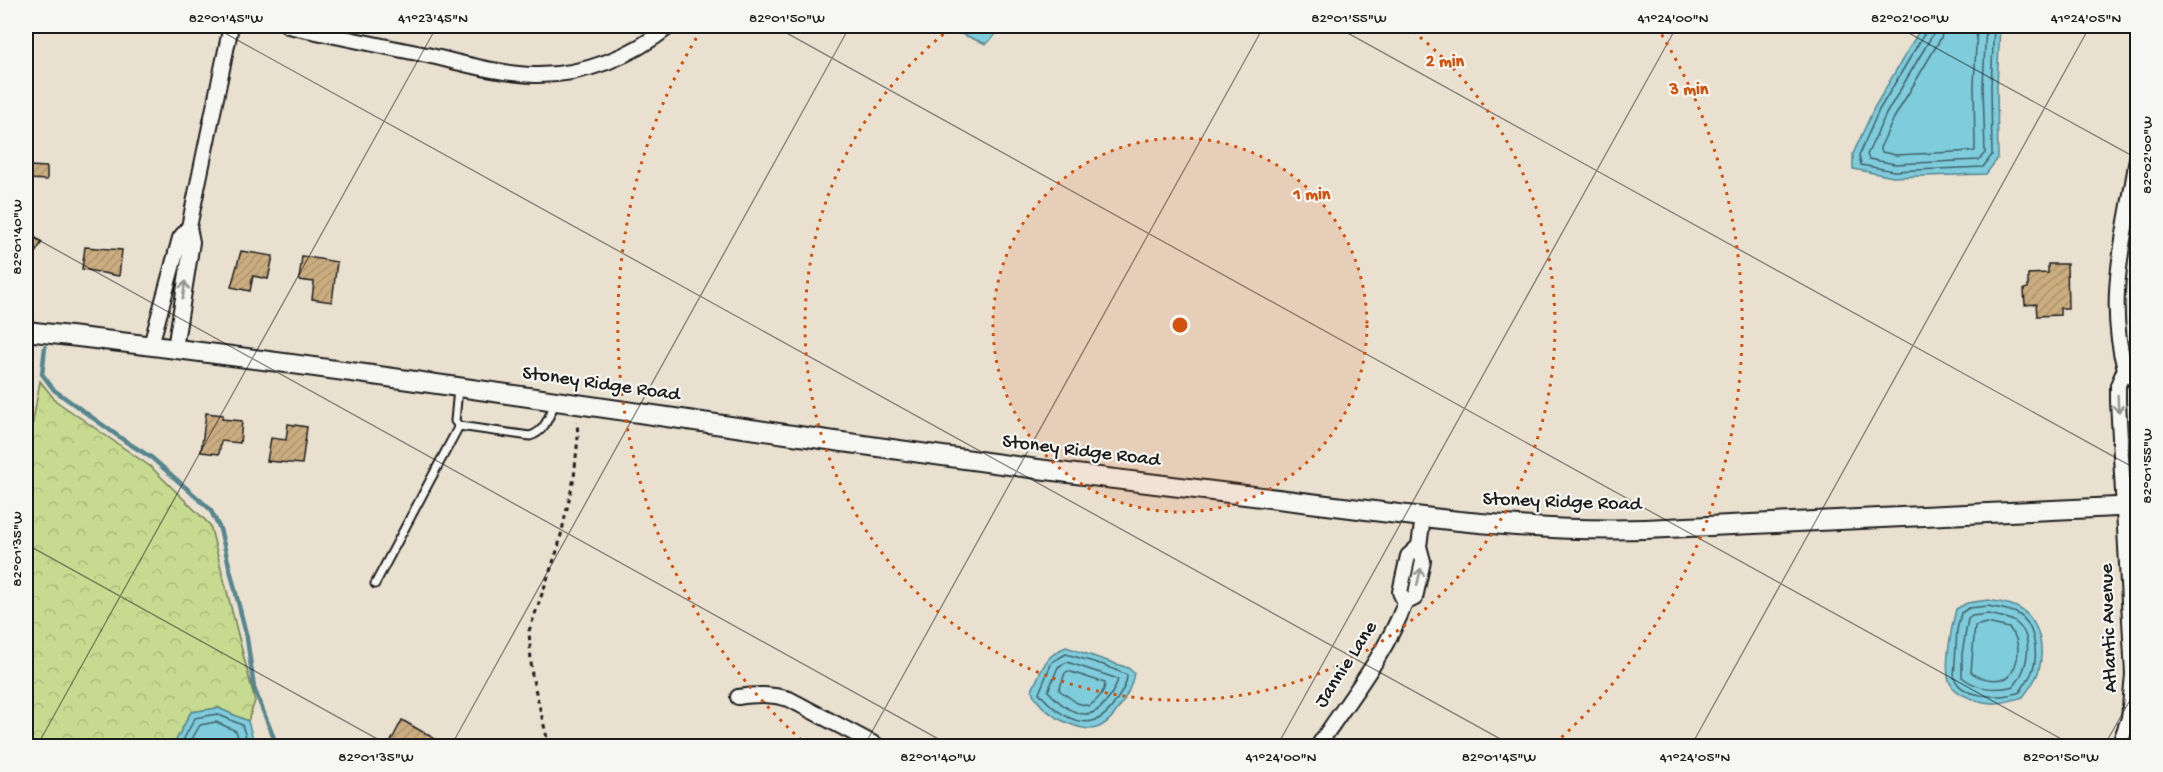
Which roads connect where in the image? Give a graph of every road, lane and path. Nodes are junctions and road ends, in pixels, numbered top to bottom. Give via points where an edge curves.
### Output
1 (231, 26) edge
2 (288, 26) edge
3 (670, 26) edge
4 (2138, 151) edge
5 (189, 226) junction
6 (26, 331) edge
7 (151, 345) junction
8 (175, 348) junction
9 (2125, 369) junction
10 (458, 387) junction
11 (2138, 388) edge
12 (555, 401) junction
13 (576, 404) junction
14 (459, 426) junction
15 (2131, 506) edge
16 (1423, 518) junction
17 (375, 584) dead end
18 (2135, 674) edge
19 (738, 697) dead end
20 (549, 747) edge
21 (878, 747) edge
22 (1318, 747) edge
23 (2119, 747) edge

1 - 5 street
2 - 3 street via 489,69 535,75 579,70 621,56
4 - 9 street via 2118,266 2118,334
5 - 7 street via 180,238
8 -> 5 street via 192,242
6 - 7 street, Stoney Ridge Road
7 - 8 street, Stoney Ridge Road
8 - 10 street, Stoney Ridge Road
9 - 11 street
9 -> 15 street, Atlantic Avenue via 2118,385 2122,487
10 - 12 street, Stoney Ridge Road
10 - 14 lane via 455,421
12 - 13 street, Stoney Ridge Road
12 - 14 lane via 546,424 535,435
13 - 16 street, Stoney Ridge Road
13 - 20 path via 574,478 558,548 529,631 532,676
14 - 17 lane
15 - 16 street, Stoney Ridge Road via 1592,530
15 - 18 street, Atlantic Avenue
16 - 22 street, Jannie Lane via 1419,546 1408,556 1400,591 1405,603 1393,633
18 - 23 street, Atlantic Avenue
19 - 21 street via 774,694 789,699

